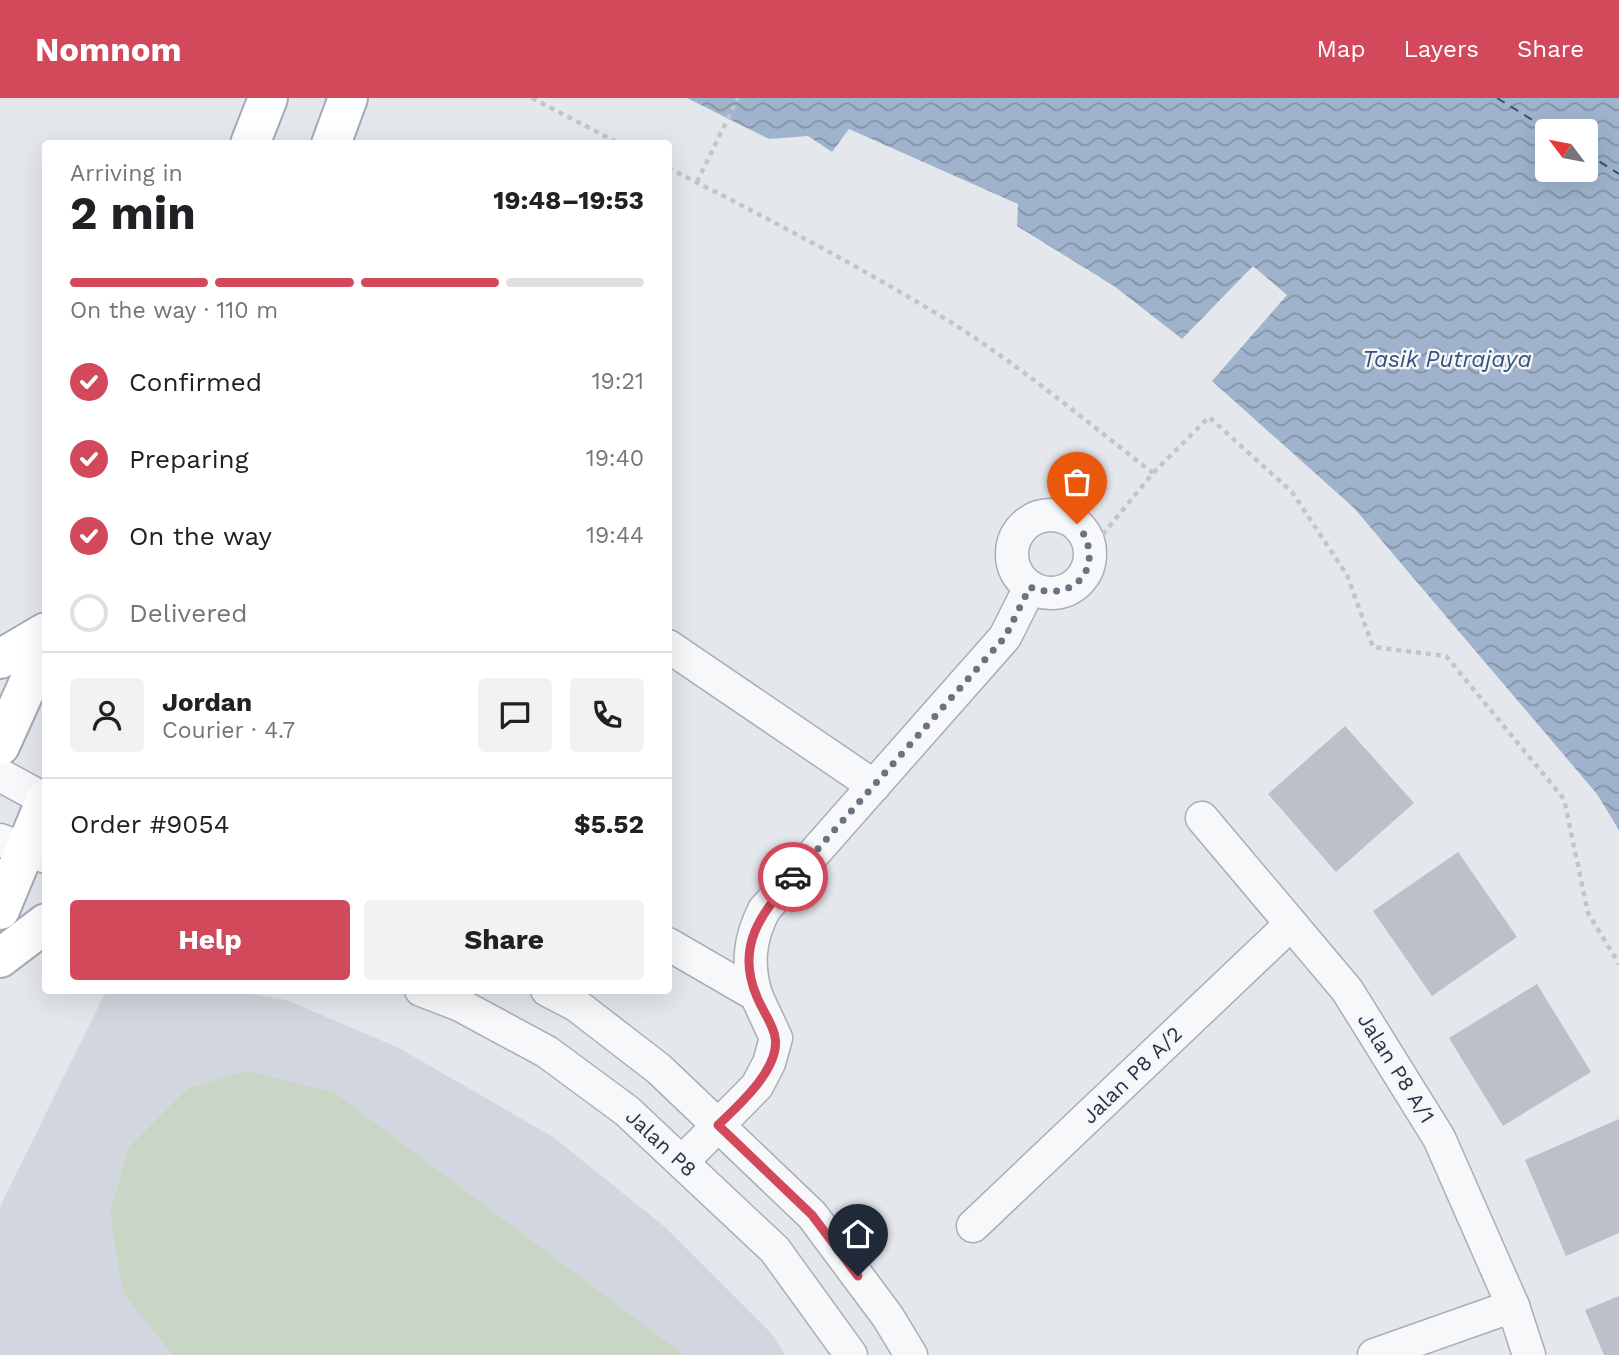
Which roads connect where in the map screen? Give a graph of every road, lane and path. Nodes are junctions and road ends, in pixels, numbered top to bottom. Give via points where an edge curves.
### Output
1 (268, 98) edge
2 (348, 98) edge
3 (532, 98) edge
4 (738, 98) edge
5 (252, 140) edge
6 (332, 140) edge
7 (612, 140) edge
8 (672, 170) edge
9 (697, 182) junction
10 (1153, 473) junction
11 (1090, 550) junction
12 (1030, 587) junction
13 (42, 634) edge
14 (672, 649) edge
15 (42, 653) edge
16 (0, 659) edge
17 (0, 746) edge
18 (0, 775) edge
19 (874, 786) junction
20 (42, 798) edge
21 (42, 807) edge
22 (1202, 818) dead end
23 (23, 849) edge
24 (0, 910) edge
25 (1291, 923) junction
26 (42, 926) edge
27 (672, 946) edge
28 (0, 958) edge
29 (1619, 964) edge
30 (431, 994) edge
31 (555, 994) edge
32 (756, 995) junction
33 (718, 1125) junction
34 (682, 1162) junction
35 (973, 1226) dead end
36 (1513, 1306) junction
37 (851, 1355) edge
38 (911, 1355) edge
39 (1374, 1355) edge
40 (1529, 1355) edge

1 - 5 main road
2 - 6 main road
3 - 7 path
4 - 9 path
8 - 9 path
9 - 10 path via 940,316 1012,364
10 - 11 path
10 - 29 path via 1209,417 1292,492 1347,575 1373,647 1446,656 1564,799 1588,914
11 - 12 street via 1089,565 1071,587 1058,593
11 - 12 street via 1086,536 1065,516 1051,514 1024,524 1012,550 1013,564
12 - 19 street via 1005,637
13 - 16 main road
14 - 19 street
15 - 17 main road
18 - 20 street
19 - 32 street via 764,911 749,950 749,973
21 - 23 main road
22 - 25 street, Jalan P8 A/1
23 - 24 main road
25 - 35 street, Jalan P8 A/2
25 - 36 street, Jalan P8 A/1 via 1347,989 1439,1138
26 - 28 main road
27 - 32 street
30 - 34 street, Jalan P8 via 547,1052 627,1111
31 - 33 street via 659,1069
32 - 33 street via 776,1038 769,1063 757,1086
33 - 34 street
33 - 38 street via 812,1215
34 - 37 street, Jalan P8 via 775,1250
36 - 39 street
36 - 40 street, Jalan P8 A/1

